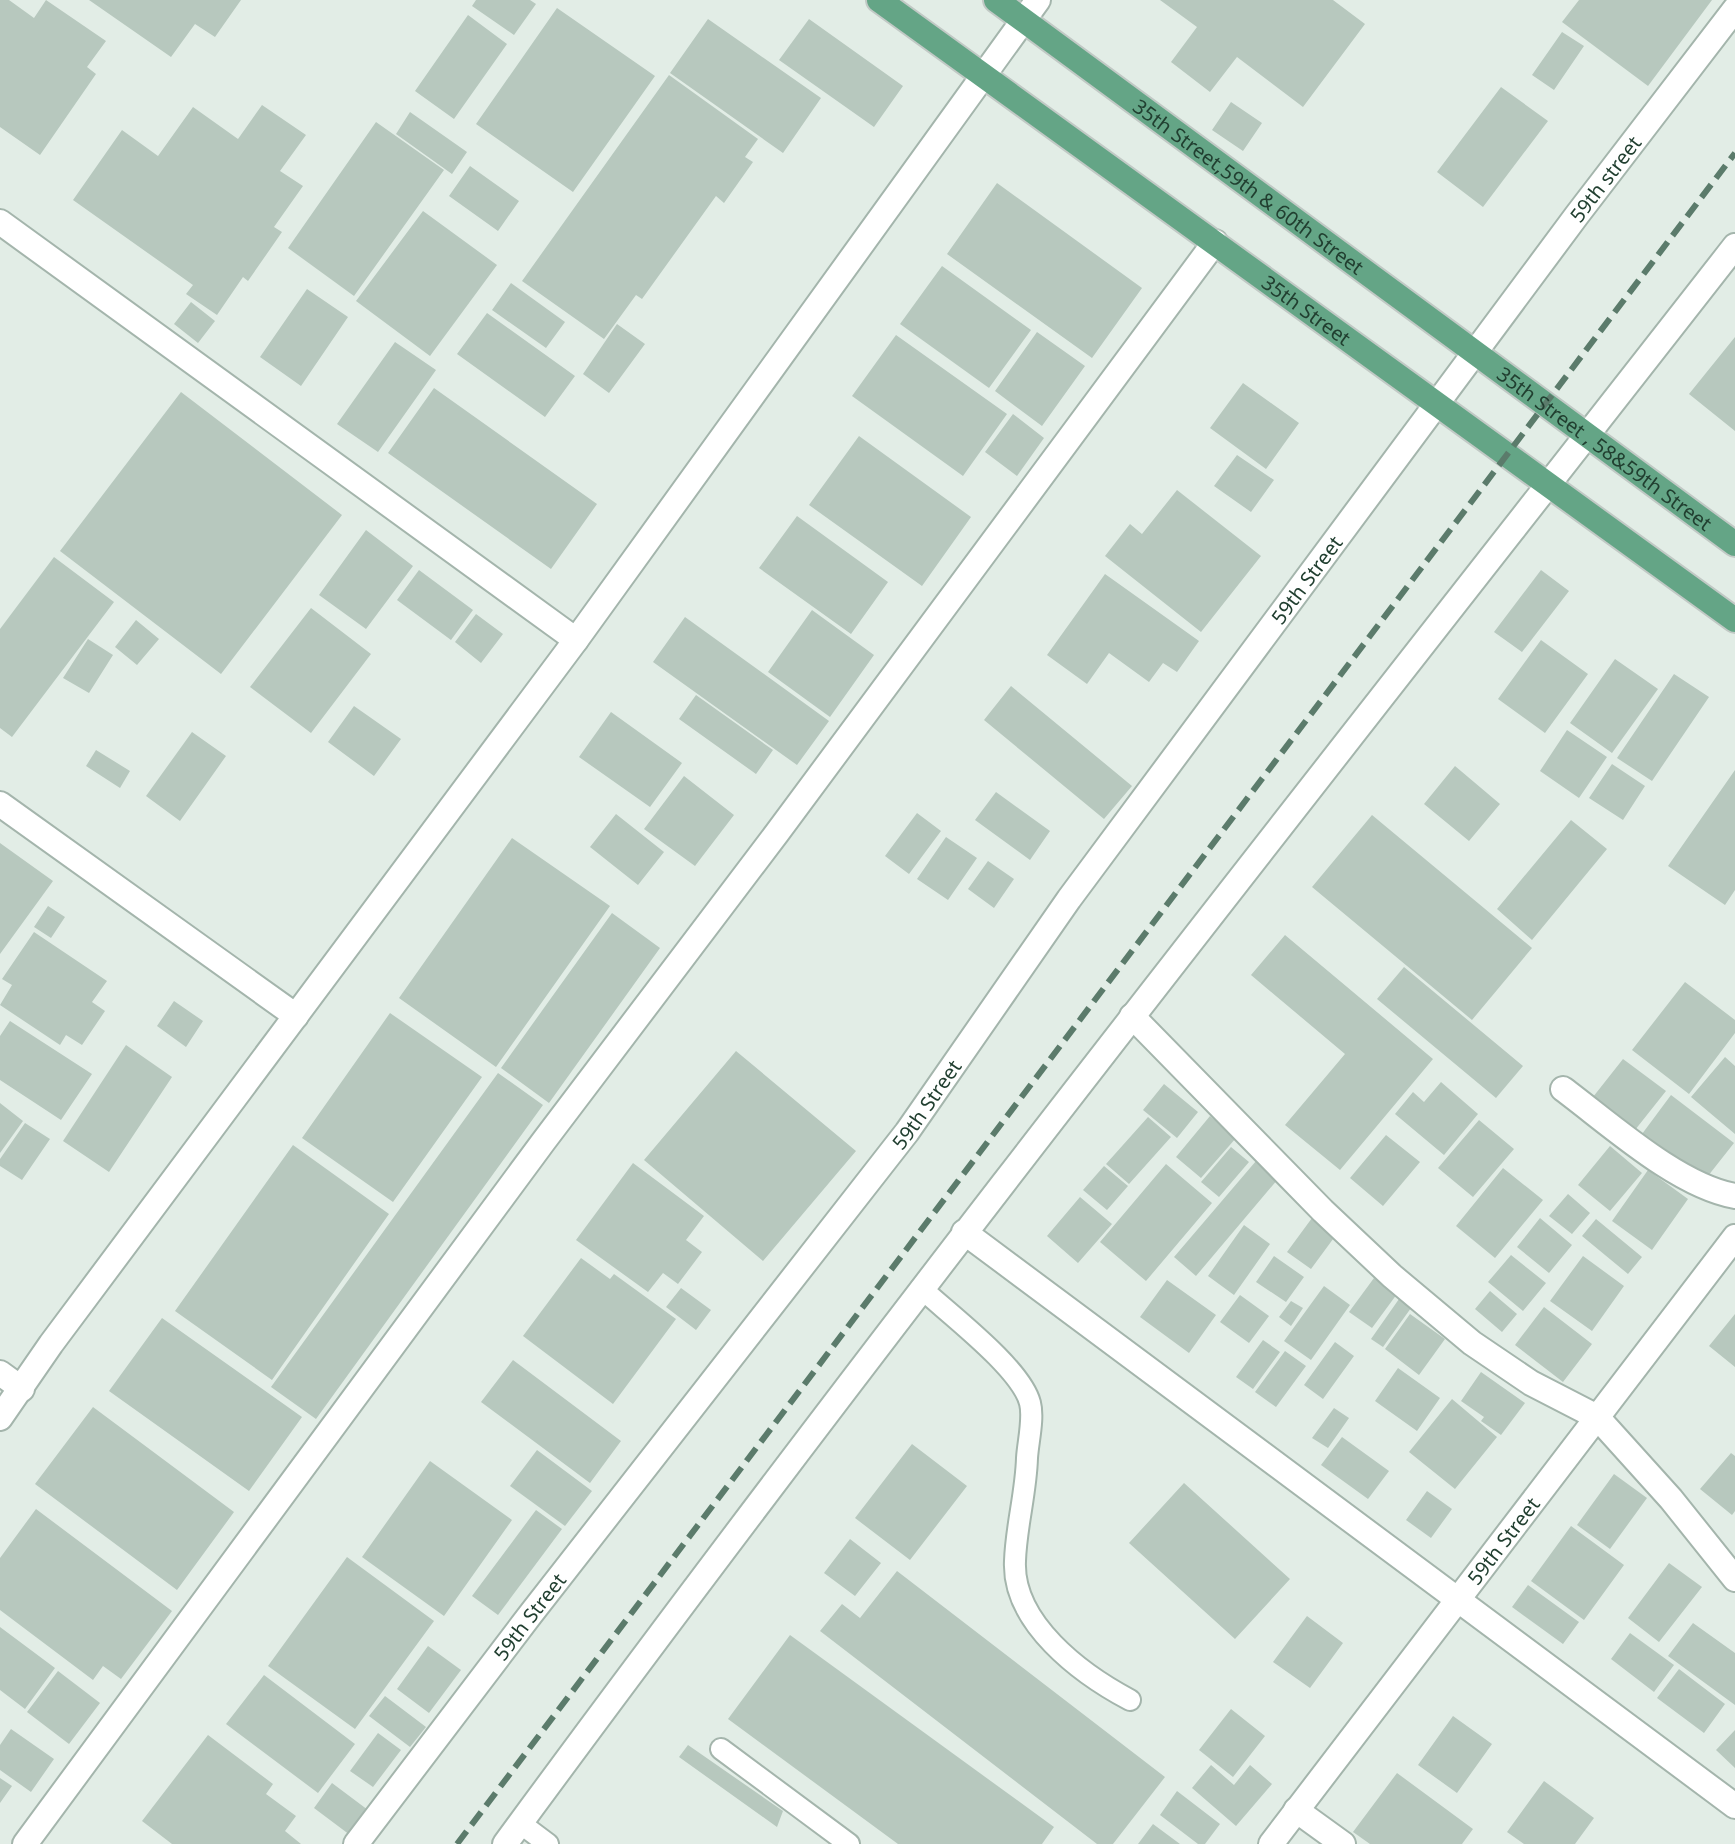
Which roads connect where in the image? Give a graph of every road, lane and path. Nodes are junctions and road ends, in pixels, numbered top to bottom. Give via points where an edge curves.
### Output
1 (879, 0) edge
2 (996, 0) edge
3 (1038, 0) edge
4 (1735, 9) edge
5 (1024, 20) junction
6 (983, 76) junction
7 (0, 222) edge
8 (1215, 242) junction
9 (1735, 246) edge
10 (1476, 351) junction
11 (1437, 403) junction
12 (1588, 435) junction
13 (1547, 483) junction
14 (1735, 544) edge
15 (1735, 620) edge
16 (576, 640) junction
17 (0, 804) edge
18 (296, 1016) junction
19 (1132, 1016) junction
20 (1563, 1089) dead end
21 (1735, 1196) edge
22 (964, 1232) junction
23 (1735, 1237) edge
24 (921, 1288) junction
25 (0, 1373) edge
26 (22, 1389) junction
27 (1597, 1417) junction
28 (0, 1418) edge
29 (1735, 1579) edge
30 (1458, 1600) junction
31 (1130, 1700) dead end
32 (721, 1749) dead end
33 (1735, 1806) edge
34 (1296, 1810) junction
35 (520, 1823) junction
36 (25, 1844) edge
37 (356, 1844) edge
38 (505, 1844) edge
39 (548, 1844) edge
40 (849, 1844) edge
41 (1271, 1844) edge
42 (1343, 1844) edge

1 - 6 main road, 35th Street
2 - 5 main road
3 - 5 street
4 - 10 street, 59th street
5 - 6 street
5 - 10 main road, 35th Street,59th & 60th Street
6 - 8 main road, 35th Street
6 - 16 street
7 - 16 street
8 - 11 main road, 35th Street
8 - 36 street
9 - 12 street
10 - 11 street, 59th Street
10 - 12 main road, 35th Street , 58&59th Street
11 - 13 main road, 35th Street
11 - 37 street, 59th Street via 1069,899 907,1132
12 - 13 street
12 - 14 main road, 35th Street , 58&59th Street
13 - 15 main road, 35th Street
13 - 19 street
16 - 18 street
17 - 18 street
18 - 26 street
19 - 22 street
19 - 27 street via 1392,1276 1472,1343
20 - 21 street via 1681,1175
22 - 24 street
22 - 30 street
23 - 27 street, 59th Street
24 - 31 lane via 1015,1374 1030,1403 1015,1563 1019,1597 1041,1633 1103,1686
24 - 35 street
25 - 26 street
26 - 28 street
27 - 29 street
27 - 30 street, 59th Street
30 - 33 street
30 - 34 street, 59th Street
32 - 40 lane
34 - 41 street, 59th Street
34 - 42 street
35 - 38 street
35 - 39 lane

